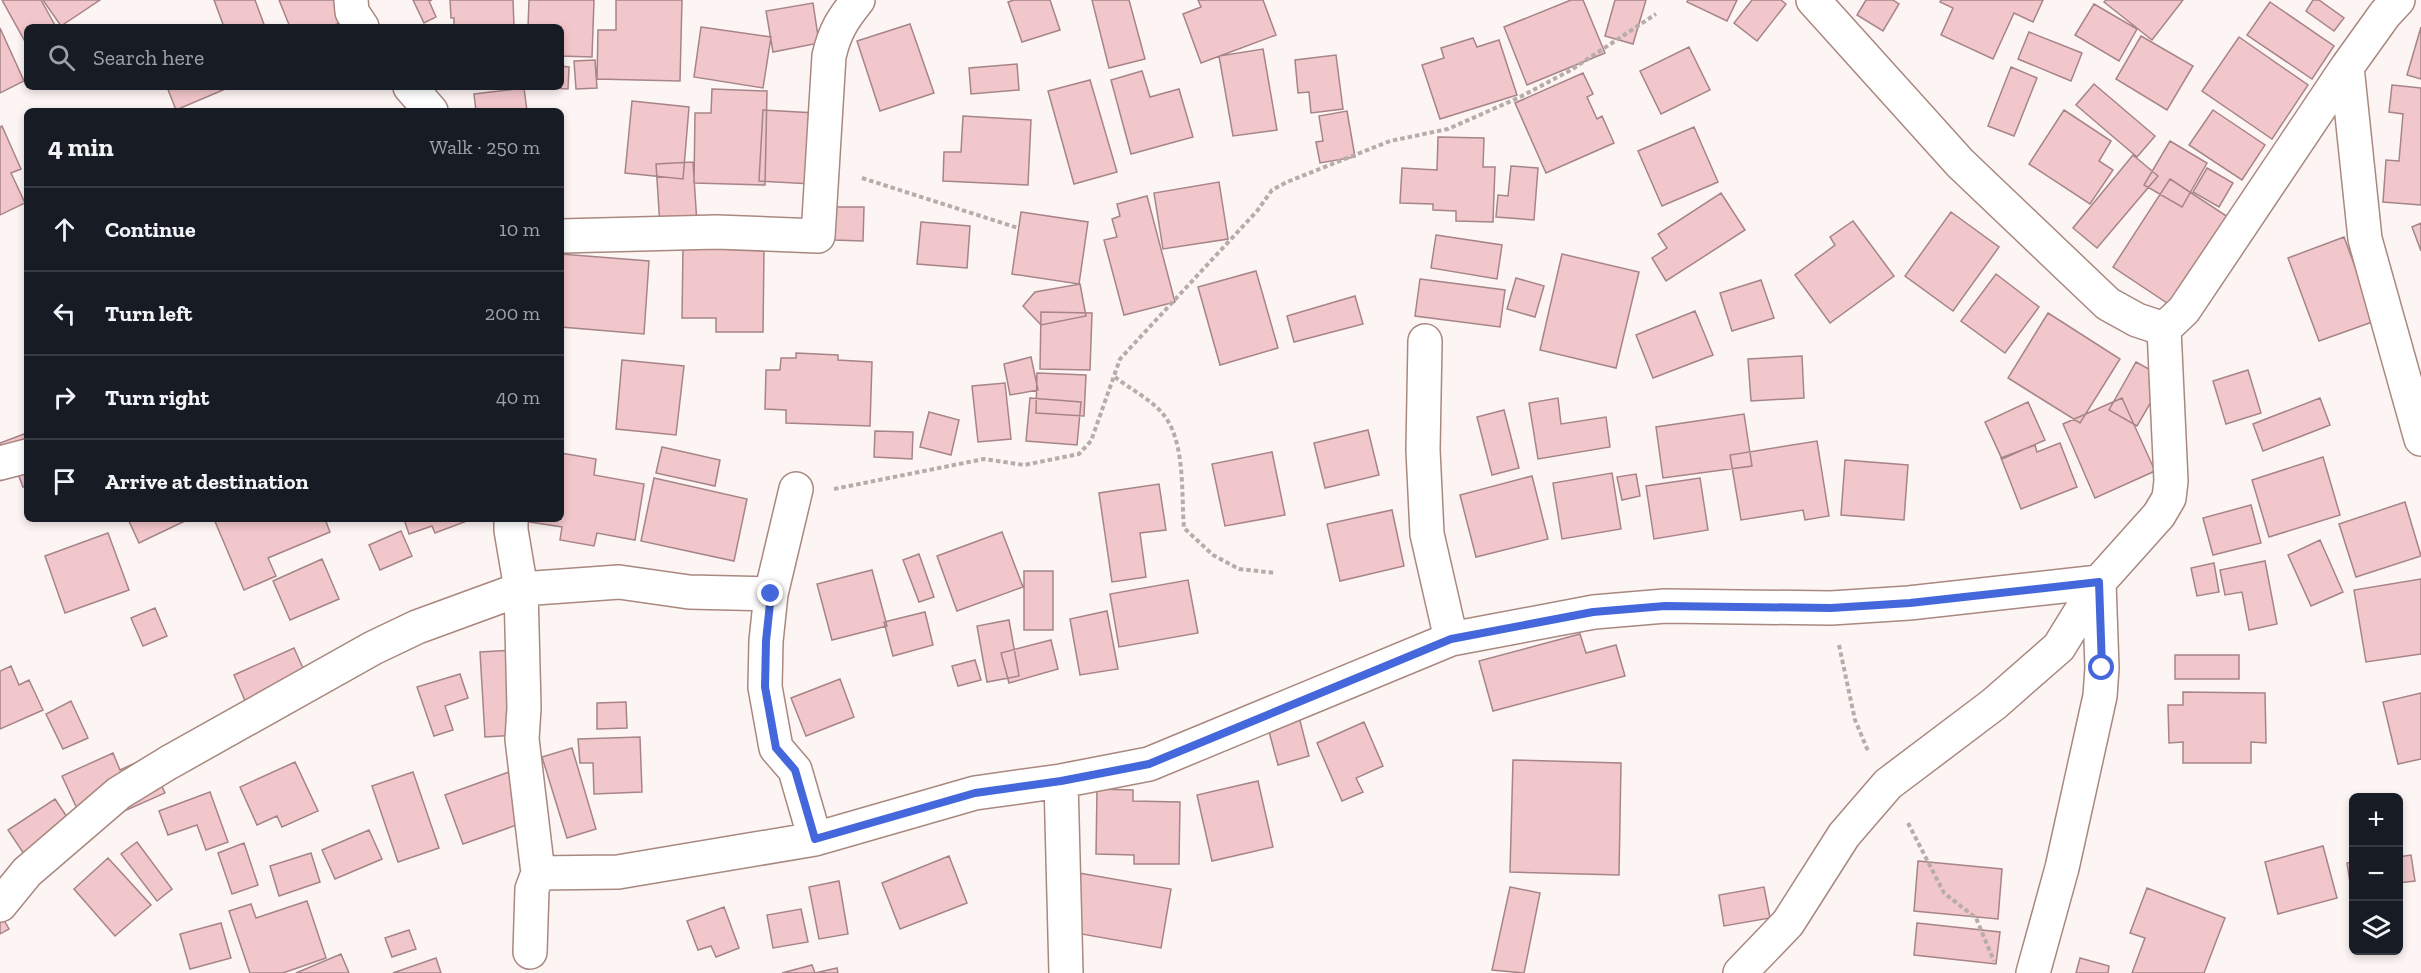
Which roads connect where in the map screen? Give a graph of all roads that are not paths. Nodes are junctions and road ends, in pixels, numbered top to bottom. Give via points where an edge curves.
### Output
1 (351, 0) edge
2 (858, 0) edge
3 (1813, 0) edge
4 (2385, 5) edge
5 (360, 24) edge
6 (2347, 67) junction
7 (413, 90) edge
8 (428, 108) edge
9 (564, 236) edge
10 (2164, 329) junction
11 (1425, 340) dead end
12 (2421, 439) edge
13 (24, 457) edge
14 (0, 463) edge
15 (796, 489) road end
16 (511, 522) edge
17 (2099, 582) junction
18 (521, 589) junction
19 (771, 594) junction
20 (1451, 639) junction
21 (1061, 781) junction
22 (815, 839) junction
23 (538, 873) junction
24 (0, 904) edge
25 (530, 952) dead end
26 (1066, 973) edge
27 (1740, 973) edge
28 (2033, 973) edge

1 - 5 street via 352,12
2 - 9 street via 839,25 830,56 818,236 717,232
3 - 10 street via 1960,163 2108,304
4 - 6 street
6 - 10 street via 2184,310
6 - 12 street via 2365,238
7 - 8 street
10 - 17 street via 2169,498 2159,515
11 - 20 street via 1426,534
13 - 14 street
15 - 19 street
16 - 18 street
17 - 20 street via 1831,608 1665,606 1593,612
17 - 27 street via 2059,647 1994,704 1888,784 1844,835 1788,923
17 - 28 street via 2100,696 2062,868
18 - 19 street via 619,582 689,592
18 - 23 street via 522,739
18 - 24 street via 417,627 373,648 168,763 110,800 27,872
19 - 22 street via 765,687 776,748 795,770
20 - 21 street via 1149,764
21 - 22 street via 975,793
21 - 26 street
22 - 23 street via 618,872
23 - 25 street via 532,889

